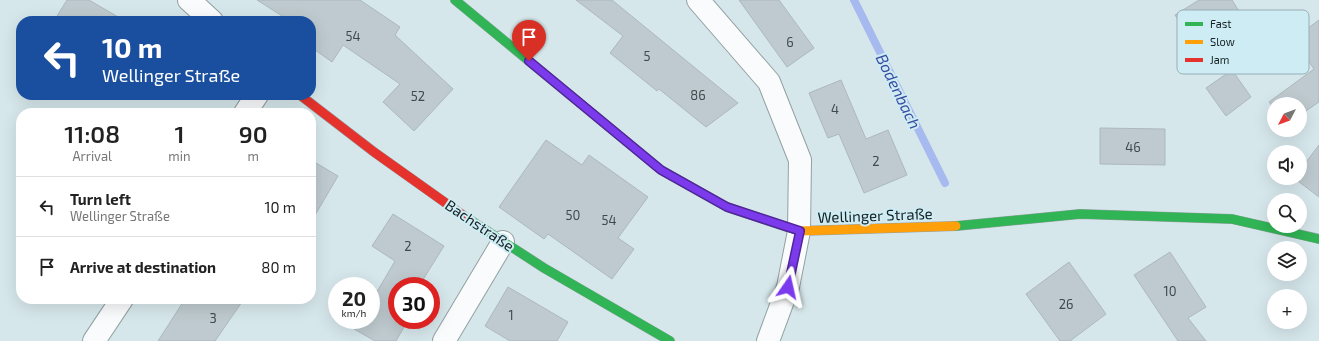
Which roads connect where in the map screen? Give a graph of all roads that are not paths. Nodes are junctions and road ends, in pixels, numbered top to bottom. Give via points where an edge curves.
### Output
1 (189, 0) edge
2 (455, 0) edge
3 (698, 0) edge
4 (207, 16) edge
5 (306, 100) edge
6 (800, 231) junction
7 (1319, 239) edge
8 (503, 242) junction
9 (119, 304) edge
10 (94, 341) edge
11 (444, 341) edge
12 (670, 341) edge
13 (768, 341) edge

1 - 4 street
2 - 6 street, Wellinger Straße via 661,170 727,207
3 - 6 street via 769,82 800,160
5 - 8 street, Bachstraße via 358,141
6 - 7 street, Wellinger Straße via 947,227 1080,214 1232,219
6 - 13 street via 788,287
8 - 11 street
8 - 12 street, Bachstraße via 607,306
9 - 10 street

